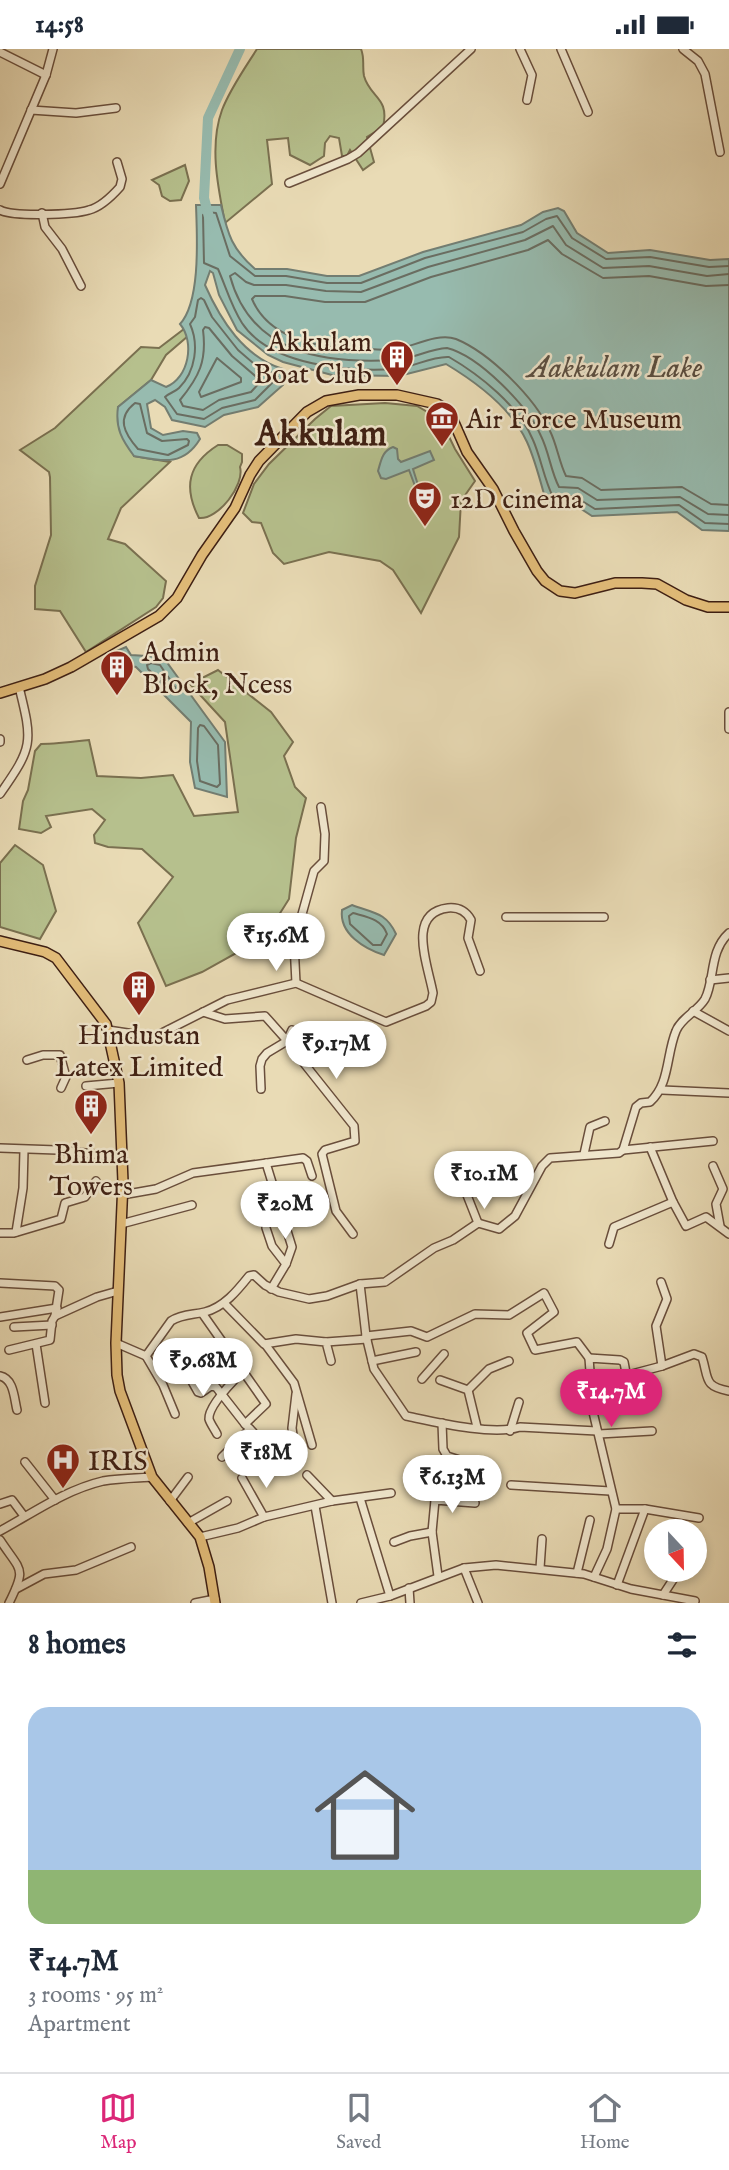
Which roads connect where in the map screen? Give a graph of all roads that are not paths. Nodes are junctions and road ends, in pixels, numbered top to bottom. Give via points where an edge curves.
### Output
1 (53, 49) edge
2 (471, 49) edge
3 (520, 49) edge
4 (561, 49) edge
5 (683, 49) edge
6 (0, 51) edge
7 (46, 75) junction
8 (527, 100) dead end
9 (116, 108) dead end
10 (31, 110) junction
11 (587, 112) dead end
12 (720, 152) dead end
13 (117, 162) dead end
14 (289, 183) dead end
15 (0, 184) edge
16 (0, 210) edge
17 (42, 213) junction
18 (81, 286) dead end
19 (729, 607) edge
20 (19, 687) junction
21 (0, 693) edge
22 (729, 712) edge
23 (729, 729) edge
24 (0, 794) edge
25 (321, 807) dead end
26 (506, 917) dead end
27 (604, 917) dead end
28 (729, 933) edge
29 (0, 941) edge
30 (480, 971) dead end
31 (729, 978) edge
32 (710, 980) junction
33 (296, 982) junction
34 (694, 1011) junction
35 (203, 1012) junction
36 (108, 1030) junction
37 (292, 1030) dead end
38 (729, 1031) edge
39 (288, 1043) junction
40 (296, 1052) dead end
41 (27, 1060) dead end
42 (119, 1083) junction
43 (86, 1086) dead end
44 (61, 1089) dead end
45 (261, 1089) dead end
46 (662, 1090) junction
47 (729, 1093) edge
48 (605, 1121) dead end
49 (713, 1141) dead end
50 (650, 1147) junction
51 (0, 1148) edge
52 (24, 1150) junction
53 (623, 1150) junction
54 (584, 1154) junction
55 (123, 1157) junction
56 (266, 1163) junction
57 (462, 1166) dead end
58 (713, 1166) dead end
59 (312, 1176) dead end
60 (96, 1181) dead end
61 (122, 1195) junction
62 (673, 1202) junction
63 (192, 1206) dead end
64 (478, 1223) junction
65 (121, 1224) junction
66 (720, 1227) junction
67 (266, 1228) dead end
68 (16, 1232) junction
69 (0, 1233) edge
70 (353, 1234) dead end
71 (729, 1234) edge
72 (609, 1244) dead end
73 (286, 1264) junction
74 (661, 1282) dead end
75 (0, 1283) edge
76 (360, 1284) junction
77 (271, 1289) junction
78 (118, 1291) junction
79 (224, 1303) junction
80 (56, 1312) junction
81 (202, 1313) junction
82 (0, 1317) edge
83 (52, 1325) junction
84 (14, 1327) dead end
85 (367, 1338) junction
86 (326, 1342) junction
87 (36, 1343) junction
88 (116, 1343) junction
89 (264, 1343) junction
90 (9, 1350) dead end
91 (416, 1352) dead end
92 (444, 1354) dead end
93 (146, 1356) junction
94 (589, 1358) junction
95 (331, 1361) dead end
96 (372, 1361) junction
97 (509, 1361) dead end
98 (662, 1366) junction
99 (185, 1369) dead end
100 (242, 1372) junction
101 (0, 1376) edge
102 (616, 1376) dead end
103 (422, 1379) dead end
104 (440, 1380) dead end
105 (590, 1381) junction
106 (468, 1390) junction
107 (729, 1391) edge
108 (297, 1392) junction
109 (222, 1393) junction
110 (519, 1402) dead end
111 (45, 1403) dead end
112 (17, 1410) dead end
113 (175, 1413) dead end
114 (442, 1423) junction
115 (247, 1426) junction
116 (477, 1427) junction
117 (509, 1431) junction
118 (652, 1431) dead end
119 (598, 1433) junction
120 (216, 1434) dead end
121 (294, 1442) dead end
122 (312, 1445) dead end
123 (222, 1457) dead end
124 (25, 1462) dead end
125 (269, 1466) dead end
126 (491, 1470) dead end
127 (307, 1475) dead end
128 (152, 1477) junction
129 (188, 1477) dead end
130 (243, 1478) dead end
131 (511, 1485) dead end
132 (610, 1492) junction
133 (391, 1493) dead end
134 (360, 1497) junction
135 (55, 1500) junction
136 (170, 1501) junction
137 (227, 1501) dead end
138 (332, 1501) junction
139 (475, 1503) dead end
140 (0, 1504) edge
141 (315, 1506) junction
142 (616, 1509) junction
143 (645, 1509) junction
144 (24, 1516) junction
145 (264, 1517) junction
146 (699, 1518) dead end
147 (590, 1520) dead end
148 (188, 1523) junction
149 (0, 1531) edge
150 (432, 1532) junction
151 (200, 1537) junction
152 (542, 1539) dead end
153 (0, 1540) edge
154 (394, 1542) dead end
155 (131, 1547) dead end
156 (464, 1568) junction
157 (540, 1569) junction
158 (577, 1573) junction
159 (438, 1576) junction
160 (594, 1577) junction
161 (671, 1582) edge
162 (617, 1585) junction
163 (409, 1588) junction
164 (16, 1589) junction
165 (663, 1595) junction
166 (390, 1596) junction
167 (215, 1601) edge
168 (695, 1601) dead end
169 (9, 1603) edge
170 (195, 1603) edge
171 (332, 1603) edge
172 (361, 1603) edge
173 (410, 1603) edge
174 (478, 1603) edge

1 - 7 street
2 - 14 street via 358,153
3 - 8 street via 532,75
4 - 11 street
5 - 12 street via 705,74
6 - 7 street
7 - 10 street
9 - 10 street via 76,113
10 - 15 street
13 - 17 street via 120,187 99,205 82,211
16 - 17 street
17 - 18 street via 45,227
19 - 20 main road via 686,600 657,584 615,583 575,593 560,591 537,571 493,489 467,452 449,411 397,395 359,395 327,401 307,412 259,461 235,508 170,607 71,667
20 - 21 main road
20 - 24 street via 29,740
22 - 23 street
25 - 33 street via 324,861 313,871 294,943
26 - 27 street
28 - 32 street via 719,945
29 - 36 main road via 55,958
30 - 33 street via 468,938 471,921 465,912 453,908 431,914 424,922 433,993 426,1006 386,1022
31 - 32 street
32 - 34 street via 705,998
33 - 35 street via 227,1000
34 - 38 street
34 - 46 street via 676,1028
35 - 36 street via 153,1037
35 - 39 street via 225,1019 265,1016
36 - 42 main road
37 - 39 street
39 - 45 street via 262,1059
40 - 70 street via 354,1126 355,1141 322,1153 336,1211
41 - 44 street via 60,1055 66,1077
42 - 43 street
42 - 55 main road
46 - 47 street
46 - 53 street via 636,1107
48 - 54 street via 590,1127
49 - 50 street
50 - 53 street
50 - 62 street
51 - 52 street
52 - 55 street
52 - 68 street
53 - 54 street
54 - 64 street via 550,1158 511,1220 499,1229
55 - 61 main road
56 - 59 street via 303,1158
56 - 61 street via 193,1173 156,1189
56 - 73 street via 292,1242
57 - 64 street via 463,1185
58 - 66 street via 723,1189 716,1204
60 - 68 street via 85,1197 65,1203 61,1219
61 - 65 main road
62 - 66 street via 686,1226 706,1217
62 - 72 street via 614,1227
63 - 65 street
64 - 76 street via 385,1282
65 - 78 main road
66 - 71 street
67 - 73 street
68 - 69 street
73 - 77 street
74 - 98 street via 667,1299 656,1326
75 - 80 street via 55,1286
76 - 77 street via 309,1299
76 - 85 street
77 - 79 street via 249,1276
78 - 80 street
78 - 88 main road
79 - 81 street
79 - 89 street
80 - 82 street
80 - 83 street
81 - 93 street via 177,1317
81 - 100 street
83 - 84 street
83 - 87 street via 50,1340
85 - 86 street
85 - 94 street via 411,1331 428,1337 475,1314 509,1315 544,1293 554,1312 527,1333 536,1350 577,1342
85 - 96 street
86 - 89 street
86 - 95 street
87 - 90 street
87 - 111 street
88 - 93 street
88 - 128 main road via 120,1391
89 - 108 street
91 - 96 street
92 - 103 street
93 - 113 street
94 - 98 street via 620,1360 628,1375
94 - 105 street
96 - 114 street via 406,1416
97 - 106 street via 489,1369
98 - 107 street via 698,1355 708,1383
99 - 109 street via 198,1392 214,1386
100 - 109 street
100 - 115 street via 266,1404
101 - 112 street via 10,1382
102 - 105 street
104 - 106 street
105 - 119 street
106 - 116 street
108 - 121 street
108 - 122 street
109 - 115 street
109 - 120 street via 209,1417
110 - 117 street
114 - 116 street
114 - 126 street via 447,1456
115 - 123 street
115 - 125 street
116 - 117 street
117 - 119 street via 520,1427
118 - 119 street
119 - 132 street
124 - 135 street
127 - 138 street
128 - 135 street via 104,1481
128 - 136 main road
129 - 136 street
130 - 145 street
131 - 132 street
132 - 142 street
133 - 134 street
134 - 138 street
134 - 166 street
135 - 144 street
136 - 148 main road
137 - 148 street
138 - 141 street
139 - 150 street via 435,1500
140 - 144 street via 12,1500
141 - 145 street
141 - 171 street
142 - 143 street
142 - 160 street via 607,1549
143 - 146 street
143 - 162 street
144 - 149 street
145 - 151 street
147 - 158 street
148 - 151 main road
150 - 154 street
150 - 159 street
151 - 167 main road
152 - 157 street
153 - 164 street via 21,1574
155 - 164 street via 76,1570 44,1574
156 - 157 street
156 - 159 street
156 - 174 street
157 - 158 street
158 - 160 street
159 - 163 street
160 - 162 street
161 - 165 street
162 - 165 street
163 - 166 street
163 - 173 street
164 - 169 street
165 - 168 street
166 - 172 street
167 - 170 street

